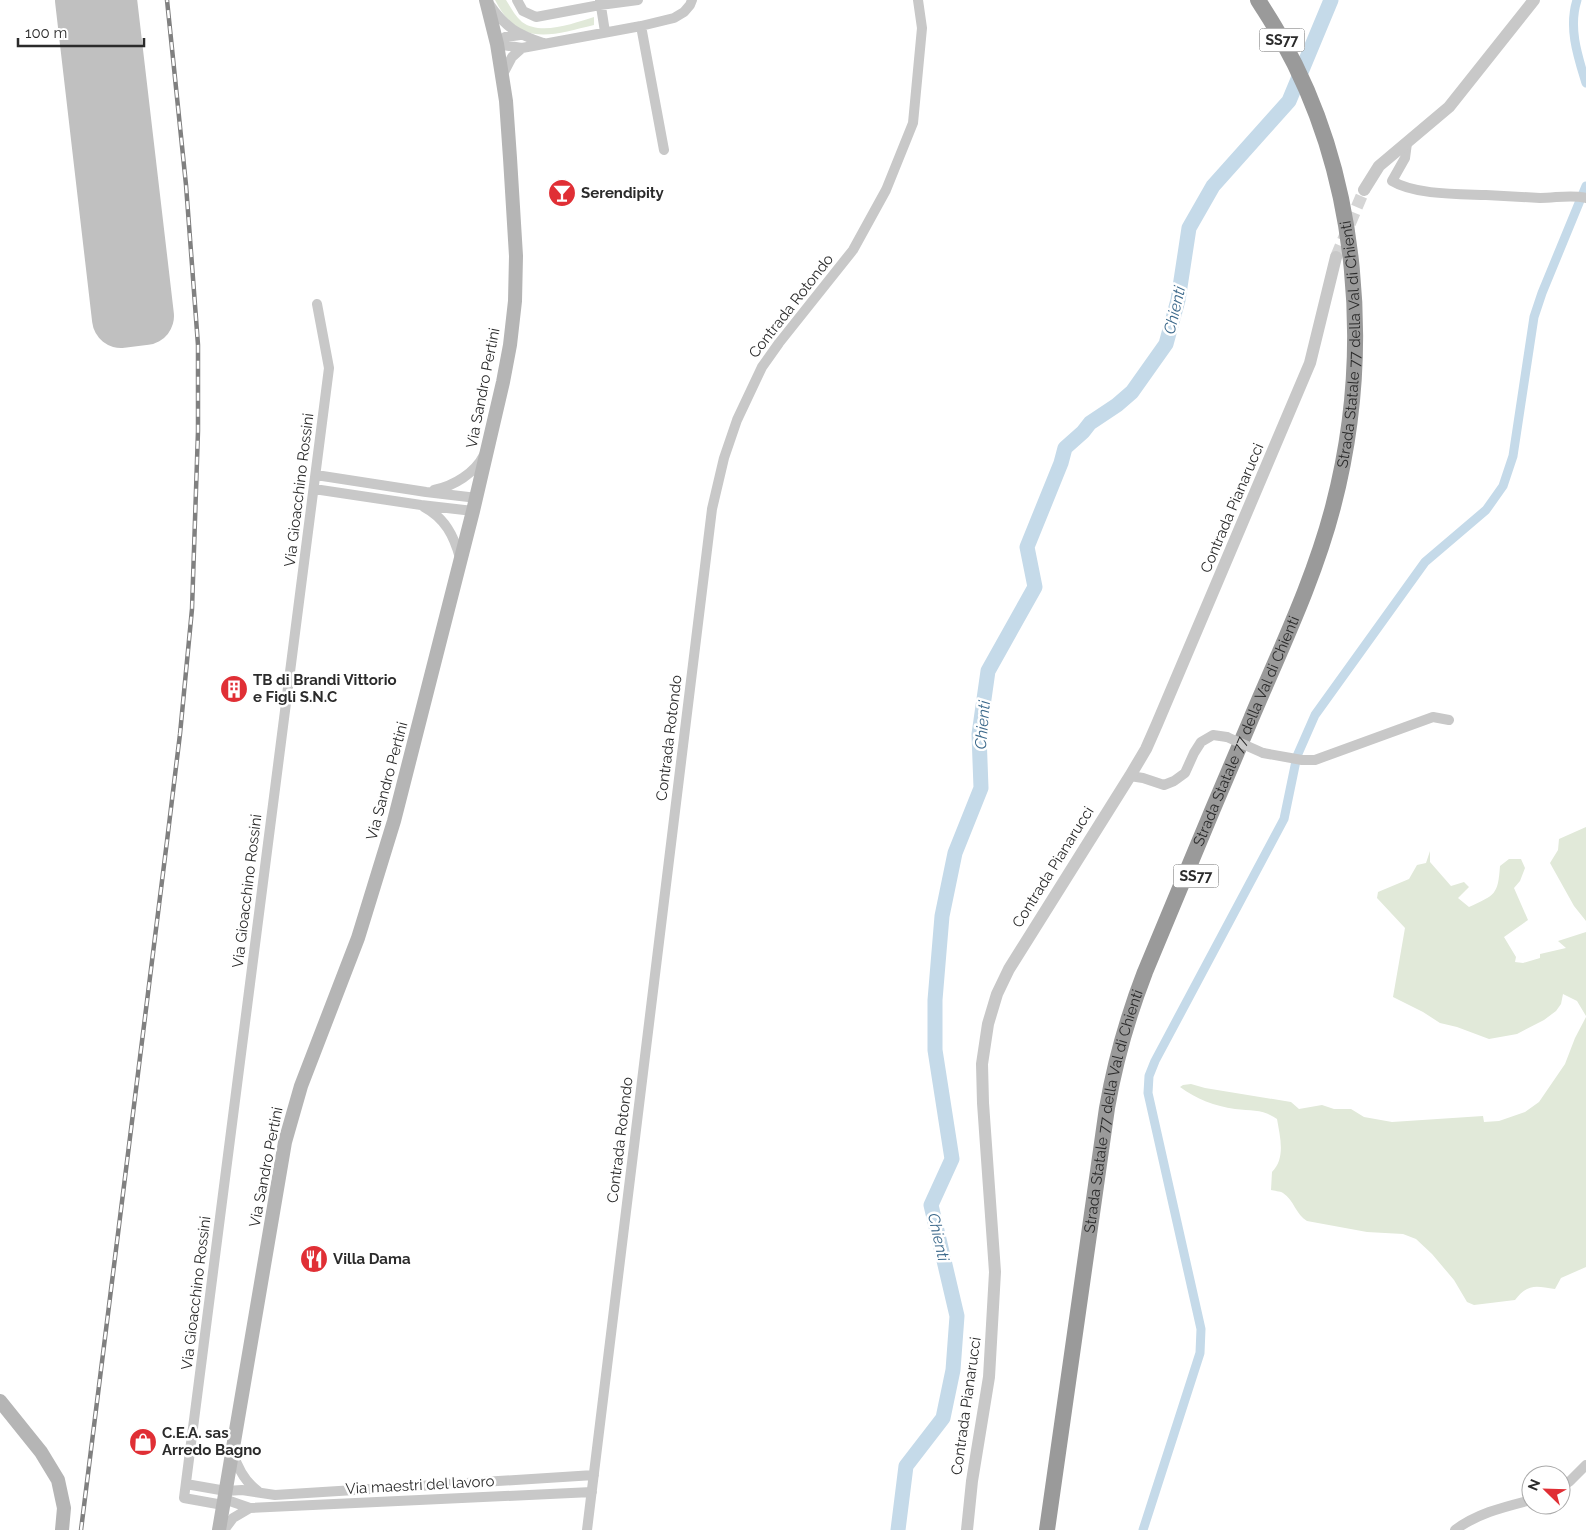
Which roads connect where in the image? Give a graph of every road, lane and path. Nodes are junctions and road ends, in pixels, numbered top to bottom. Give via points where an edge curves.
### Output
1 (487, 0) edge
2 (517, 0) edge
3 (638, 0) edge
4 (692, 0) edge
5 (918, 0) edge
6 (1258, 0) edge
7 (1270, 0) edge
8 (1534, 0) edge
9 (600, 2) edge
10 (641, 26) junction
11 (605, 32) junction
12 (520, 35) junction
13 (496, 44) junction
14 (544, 44) junction
15 (522, 48) junction
16 (502, 76) junction
17 (1307, 79) junction
18 (1407, 143) junction
19 (664, 150) dead end
20 (1364, 190) tunnel mouth
21 (1583, 197) edge
22 (1336, 257) tunnel mouth
23 (317, 304) dead end
24 (489, 445) junction
25 (316, 475) junction
26 (377, 485) junction
27 (314, 488) junction
28 (426, 492) junction
29 (375, 498) junction
30 (475, 504) junction
31 (421, 505) junction
32 (461, 561) junction
33 (1449, 720) dead end
34 (1130, 776) junction
35 (0, 1401) edge
36 (232, 1451) junction
37 (1586, 1465) edge
38 (594, 1475) junction
39 (1571, 1478) edge
40 (186, 1484) junction
41 (258, 1491) junction
42 (592, 1492) junction
43 (224, 1498) junction
44 (1521, 1503) edge
45 (250, 1508) junction
46 (62, 1530) edge
47 (219, 1530) edge
48 (224, 1530) edge
49 (587, 1530) edge
50 (967, 1530) edge
51 (1047, 1530) edge
52 (1058, 1530) edge
53 (1456, 1530) edge

1 - 12 street via 500,20
1 - 13 main road, Via Sandro Pertini
2 - 9 street via 523,11 536,17
3 - 9 street
4 - 10 street via 684,12 674,18
5 - 38 street, Contrada Rotondo via 922,28 912,124 886,190 853,250 762,367 736,420 712,509
6 - 17 highway, Strada Statale 77 della Val di Chienti / SS77
7 - 17 highway, Strada Statale 77 della Val di Chienti / SS77 via 1291,35
8 - 18 street via 1448,107
9 - 11 street
10 - 11 street
10 - 19 street
11 - 14 street
12 - 13 street via 505,37
12 - 14 street
13 - 15 street
13 - 16 main road, Via Sandro Pertini
14 - 15 street
15 - 16 street via 512,57
16 - 24 main road, Via Sandro Pertini via 516,256 515,301 510,345
17 - 51 highway, Strada Statale 77 della Val di Chienti / SS77 via 1338,186 1353,278 1356,326 1353,392 1343,468 1333,509 1302,597 1144,972 1128,1021 1108,1103
17 - 52 highway, Strada Statale 77 della Val di Chienti / SS77 via 1340,157 1358,235 1366,326 1359,431 1342,512 1329,553 1154,976 1126,1064
18 - 20 street via 1380,166
18 - 21 street via 1405,158 1392,181 1400,186 1468,194
22 - 34 street, Contrada Pianarucci via 1310,363 1158,724
23 - 25 street, Via Gioacchino Rossini via 329,368
24 - 28 street via 481,461 464,477 445,488
24 - 30 main road, Via Sandro Pertini
25 - 26 street
25 - 27 street, Via Gioacchino Rossini
26 - 28 street
26 - 29 street
27 - 29 street
27 - 40 street, Via Gioacchino Rossini
28 - 30 street
29 - 31 street
30 - 31 street
30 - 32 main road, Via Sandro Pertini
31 - 32 street via 442,520 455,540
32 - 36 main road, Via Sandro Pertini via 376,885 293,1111 285,1142
33 - 34 street, bridge via 1433,717 1315,760 1263,753 1227,737 1213,735 1201,742 1185,773 1174,781 1164,785
34 - 50 street, Contrada Pianarucci via 1009,969 988,1024 982,1064 995,1272 994,1306 989,1377
35 - 46 main road via 41,1452 58,1480 64,1508
36 - 41 street via 243,1476
36 - 43 main road, Via Sandro Pertini
37 - 39 street
38 - 41 street, Via maestri del lavoro via 275,1495
38 - 42 street, Contrada Rotondo
40 - 43 street
40 - 43 street, Via Gioacchino Rossini via 184,1498
41 - 43 street, Via maestri del lavoro
42 - 45 street, Via maestri del lavoro
42 - 49 street, Contrada Rotondo
43 - 45 street, Via maestri del lavoro
43 - 47 main road, Via Sandro Pertini
44 - 53 street via 1475,1517
45 - 48 street via 233,1518

